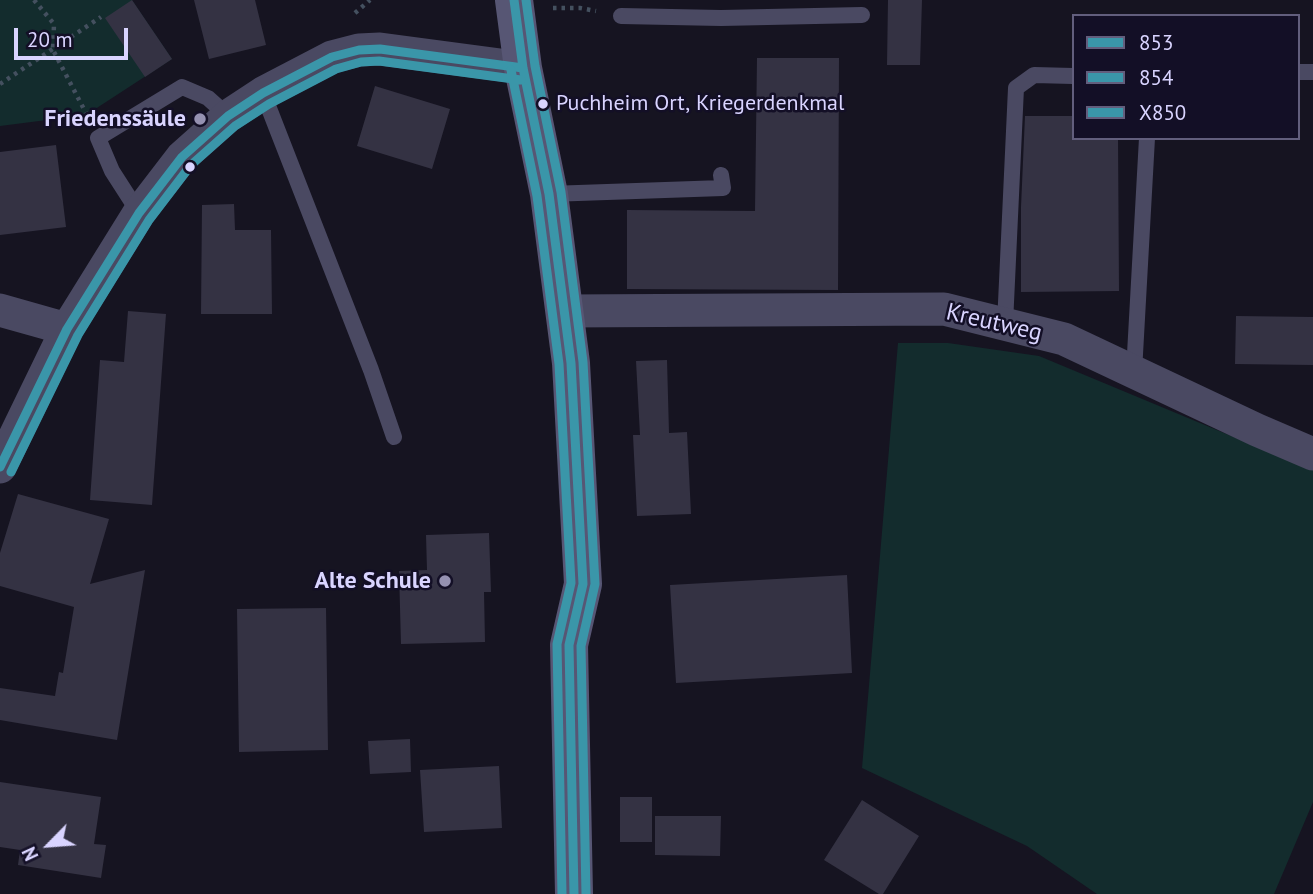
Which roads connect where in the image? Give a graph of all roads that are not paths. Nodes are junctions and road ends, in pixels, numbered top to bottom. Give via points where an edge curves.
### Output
1 (514, 0) edge
2 (862, 15) dead end
3 (621, 16) dead end
4 (523, 68) junction
5 (1072, 76) edge
6 (263, 93) junction
7 (228, 116) junction
8 (1147, 140) edge
9 (721, 175) dead end
10 (549, 194) junction
11 (139, 213) junction
12 (0, 310) edge
13 (565, 311) junction
14 (1005, 324) junction
15 (67, 329) junction
16 (1134, 372) junction
17 (394, 437) dead end
18 (1313, 454) edge
19 (0, 467) edge
20 (574, 894) edge

1 - 4 street
2 - 3 lane via 721,25
4 - 6 street via 380,48 359,50 332,57
4 - 10 street
5 - 14 lane via 1034,75 1016,88
6 - 7 street
6 - 17 lane
7 - 11 street via 182,157
7 - 11 lane via 208,98 183,87 98,138 112,171
8 - 16 lane
9 - 10 lane via 723,188 624,183
10 - 13 street
11 - 15 street
12 - 15 street
13 - 14 street, Kreutweg via 944,309
13 - 20 street via 583,584 569,645
14 - 16 street, Kreutweg via 1064,339
15 - 19 street
16 - 18 street, Kreutweg

